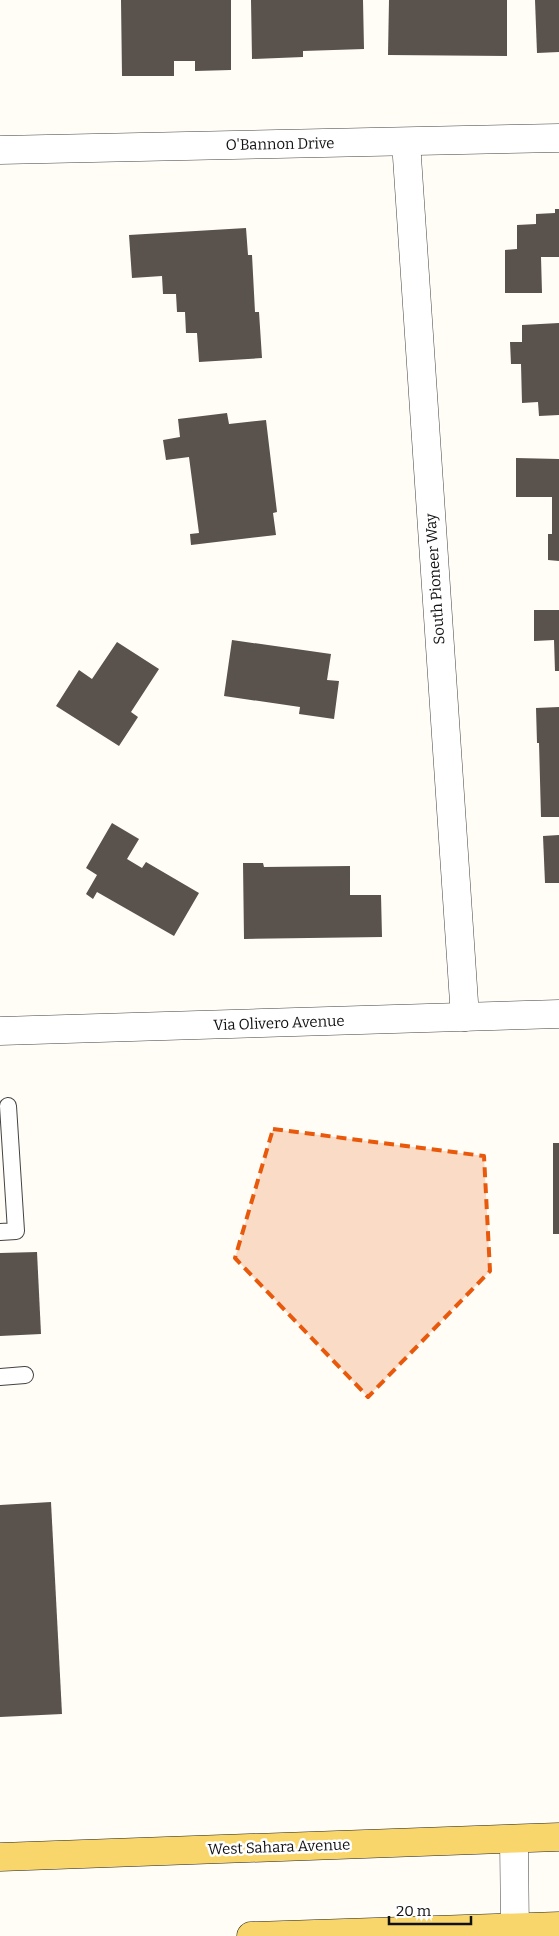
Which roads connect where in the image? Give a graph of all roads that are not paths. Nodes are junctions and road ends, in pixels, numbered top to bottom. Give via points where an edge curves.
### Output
1 (559, 138) edge
2 (406, 142) junction
3 (0, 150) edge
4 (559, 1014) edge
5 (466, 1017) junction
6 (0, 1032) edge
7 (8, 1106) dead end
8 (0, 1232) edge
9 (25, 1376) dead end
10 (0, 1377) edge
11 (559, 1837) edge
12 (514, 1839) junction
13 (0, 1857) edge
14 (559, 1926) edge
15 (515, 1932) edge
16 (251, 1936) edge

1 - 2 street, O'Bannon Drive
2 - 3 street, O'Bannon Drive
2 - 5 street, South Pioneer Way
4 - 5 street, Via Olivero Avenue
5 - 6 street, Via Olivero Avenue
7 - 8 lane via 16,1231
9 - 10 lane
11 - 12 main road, West Sahara Avenue
12 - 13 main road, West Sahara Avenue
12 - 15 street
14 - 15 main road
15 - 16 main road

